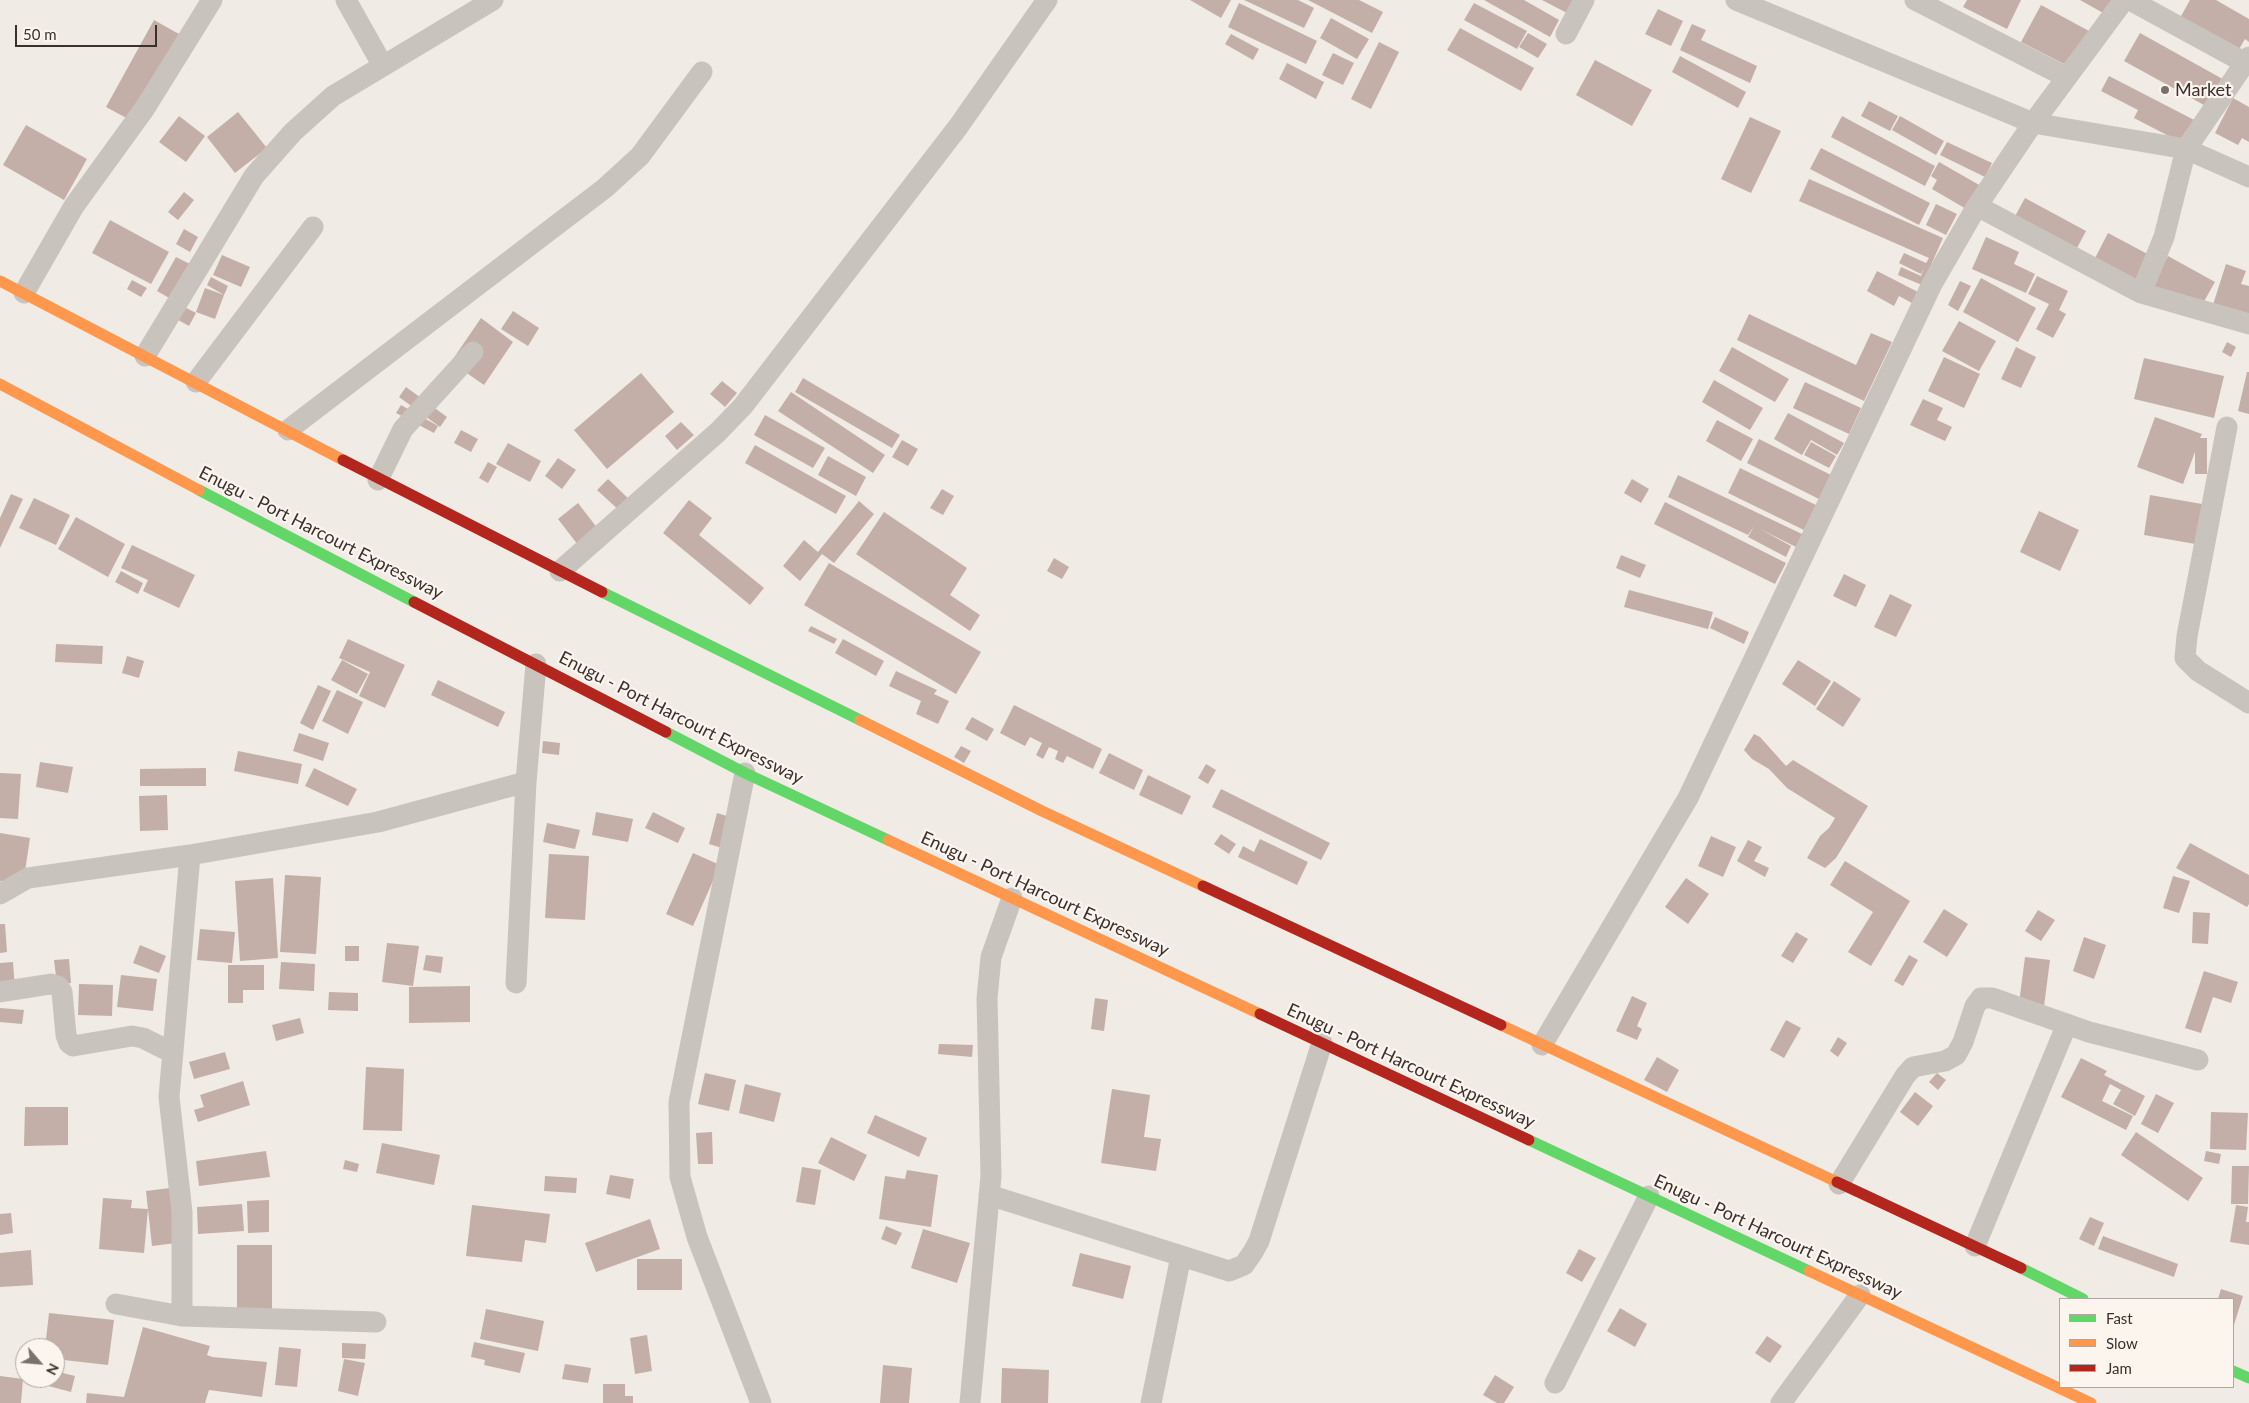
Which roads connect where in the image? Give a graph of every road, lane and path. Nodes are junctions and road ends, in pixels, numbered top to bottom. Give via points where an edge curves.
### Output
1 (212, 0) edge
2 (346, 0) edge
3 (493, 0) edge
4 (1047, 0) edge
5 (1584, 0) edge
6 (1736, 0) edge
7 (1915, 0) edge
8 (2124, 0) edge
9 (2130, 0) edge
10 (1566, 34) dead end
11 (2248, 61) edge
12 (383, 66) junction
13 (702, 72) dead end
14 (2066, 77) junction
15 (2033, 123) junction
16 (2186, 149) junction
17 (2249, 177) edge
18 (1977, 206) junction
19 (313, 227) dead end
20 (0, 281) edge
21 (24, 293) junction
22 (2141, 293) junction
23 (2249, 324) edge
24 (473, 352) dead end
25 (145, 356) junction
26 (196, 382) junction
27 (0, 384) edge
28 (2228, 427) dead end
29 (288, 430) junction
30 (378, 480) junction
31 (560, 571) junction
32 (536, 664) junction
33 (2249, 702) edge
34 (745, 773) junction
35 (526, 782) junction
36 (190, 855) junction
37 (0, 894) edge
38 (1012, 898) junction
39 (516, 983) dead end
40 (0, 992) edge
41 (2067, 1024) junction
42 (1322, 1043) junction
43 (1542, 1045) junction
44 (173, 1053) junction
45 (2198, 1060) dead end
46 (1839, 1184) junction
47 (989, 1195) junction
48 (1649, 1196) junction
49 (1975, 1246) junction
50 (1181, 1256) junction
51 (1860, 1295) junction
52 (2081, 1298) edge
53 (116, 1304) dead end
54 (182, 1316) junction
55 (376, 1322) dead end
56 (2234, 1371) edge
57 (2249, 1378) edge
58 (1555, 1383) dead end
59 (761, 1403) edge
60 (970, 1403) edge
61 (1151, 1403) edge
62 (1781, 1403) edge
63 (2090, 1403) edge

1 - 21 street via 145,108 74,206
2 - 12 street
3 - 12 street
4 - 31 street via 958,127 743,406 718,432
5 - 10 street
6 - 15 street
7 - 14 street
8 - 14 street
9 - 11 street
11 - 16 street
12 - 25 street via 333,96 293,132 254,176
13 - 29 street via 640,156 605,188
14 - 15 street
15 - 16 street
15 - 18 street
16 - 17 street
16 - 22 street via 2164,237
18 - 22 street
18 - 43 street via 1932,284 1688,798
19 - 26 street
20 - 21 highway
21 - 25 highway
22 - 23 street
24 - 30 street via 403,428
25 - 26 highway
26 - 29 highway
27 - 32 highway, Enugu - Port Harcourt Expressway
28 - 33 street via 2185,658 2198,671
29 - 30 highway
30 - 31 highway
31 - 43 highway via 1042,811
32 - 34 highway, Enugu - Port Harcourt Expressway
32 - 35 street
34 - 38 highway, Enugu - Port Harcourt Expressway
34 - 59 street via 679,1102 680,1177 698,1237
35 - 36 street via 378,822
35 - 39 street
36 - 37 street via 28,878
36 - 44 street
38 - 42 highway, Enugu - Port Harcourt Expressway
38 - 47 street via 991,957 988,998
40 - 44 street via 51,984 58,986 62,992 66,1036 73,1046 132,1036
41 - 45 street
41 - 46 street via 1992,998 1981,998 1956,1055 1945,1061 1913,1067
41 - 49 street
42 - 48 highway, Enugu - Port Harcourt Expressway
42 - 50 street via 1253,1252 1244,1265 1229,1271
43 - 46 highway
44 - 54 street via 169,1097 182,1212
46 - 49 highway
47 - 50 street
47 - 60 street
48 - 51 highway, Enugu - Port Harcourt Expressway
48 - 58 street
49 - 52 highway
50 - 61 street
51 - 62 street
51 - 63 highway, Enugu - Port Harcourt Expressway
53 - 54 street
54 - 55 street
56 - 57 highway

